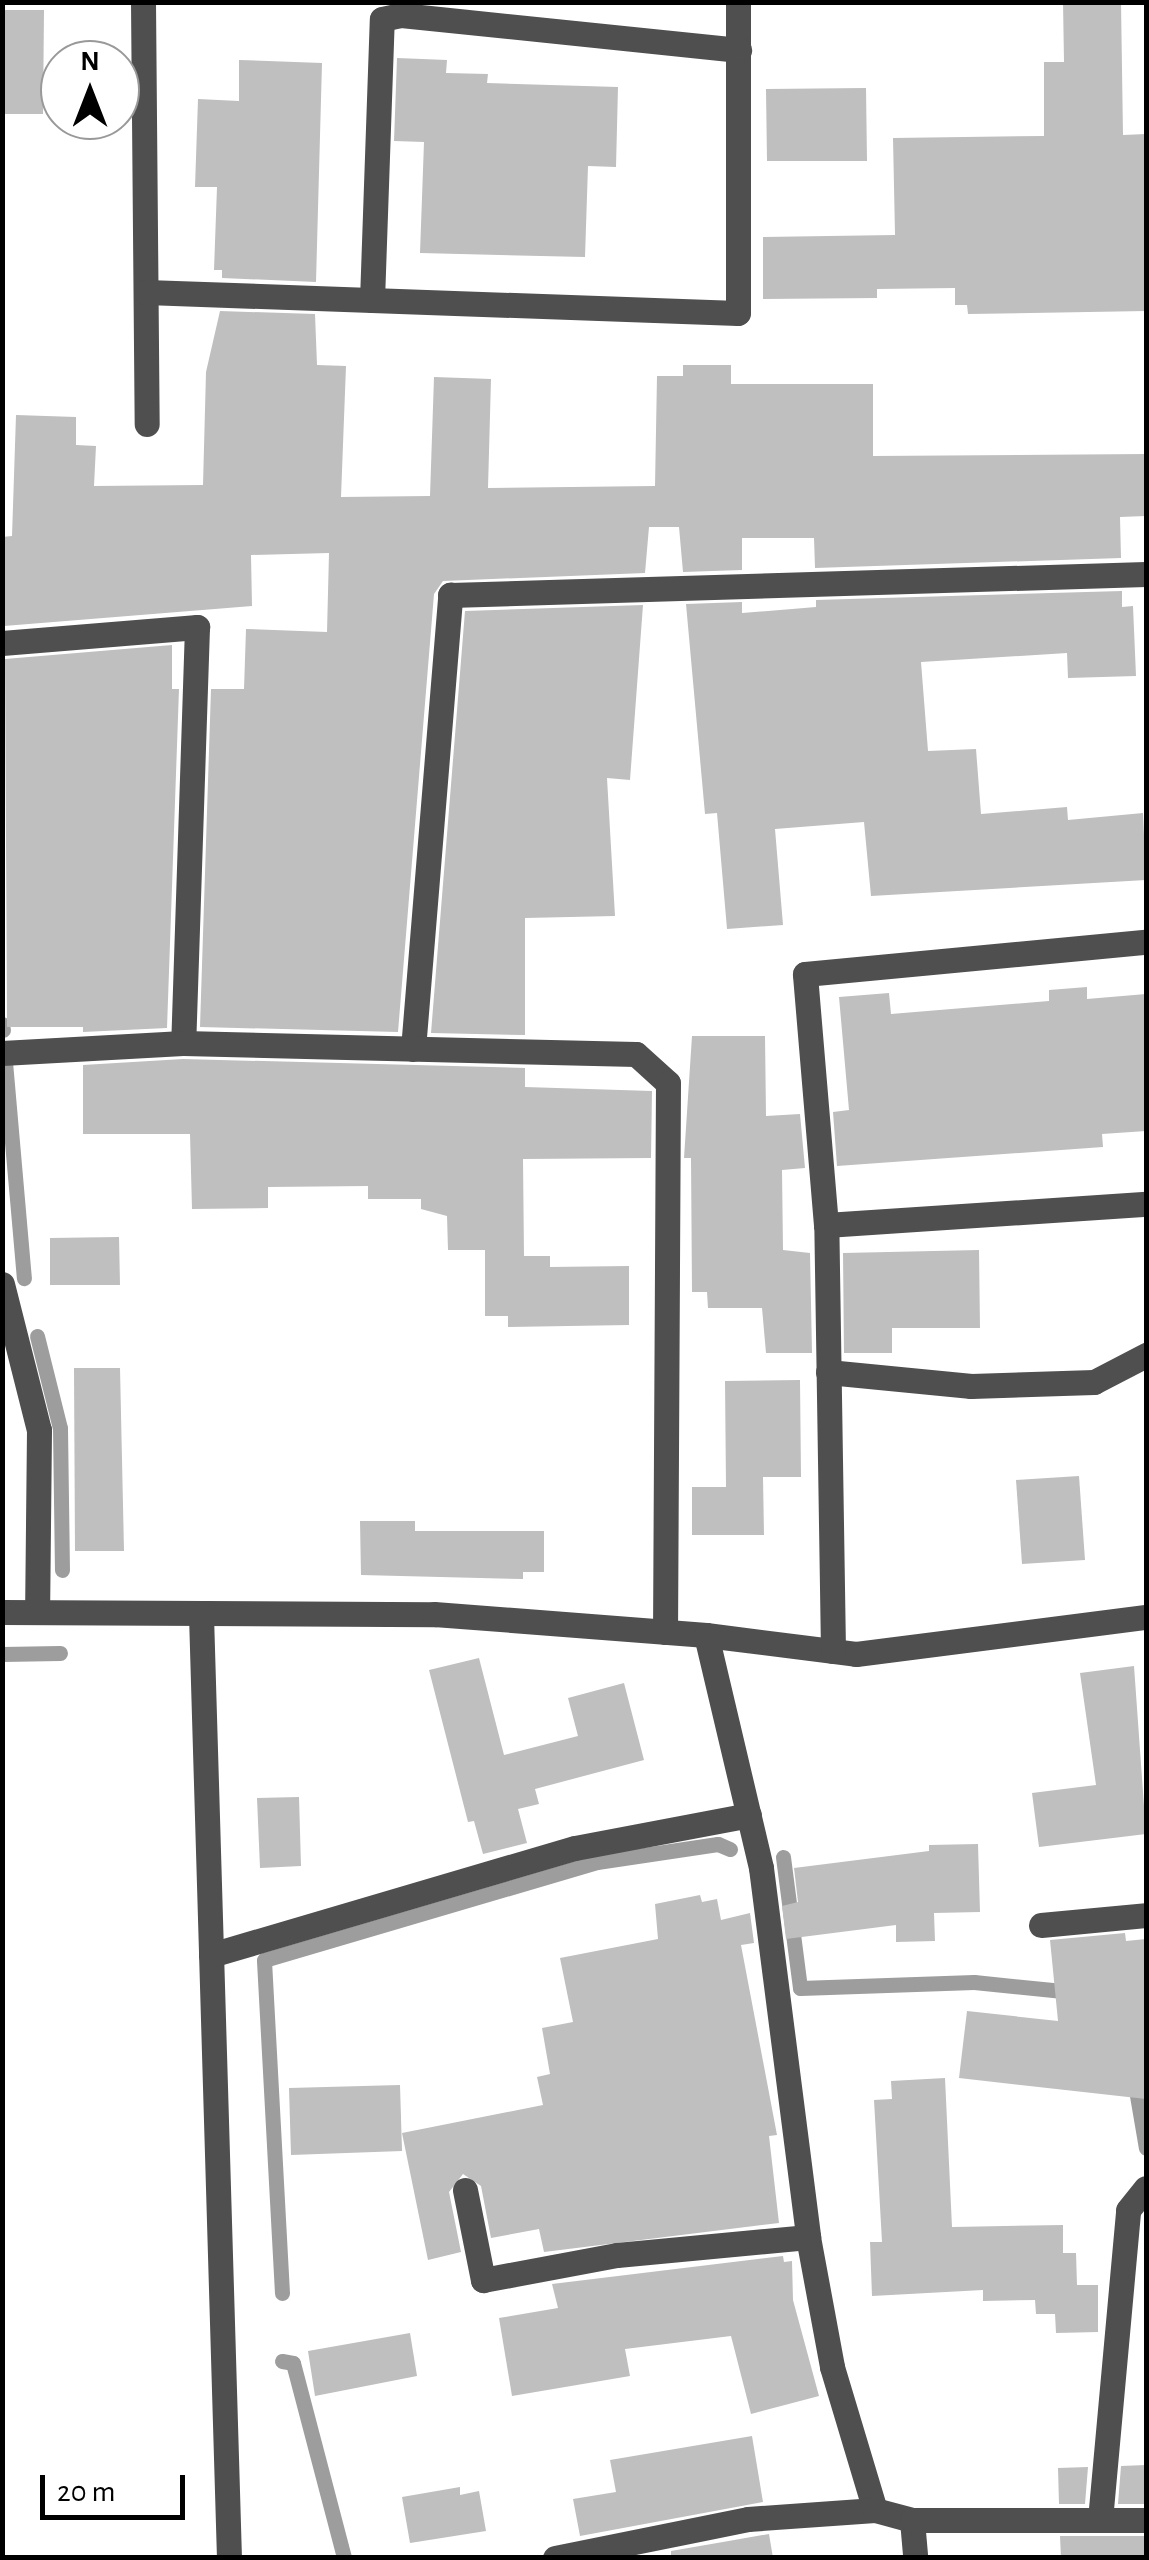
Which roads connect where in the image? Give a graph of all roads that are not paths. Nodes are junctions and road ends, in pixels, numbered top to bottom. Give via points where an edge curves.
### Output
1 (144, 2) edge
2 (738, 2) edge
3 (739, 50) junction
4 (146, 292) junction
5 (372, 300) junction
6 (147, 424) dead end
7 (1146, 574) edge
8 (2, 643) edge
9 (1146, 942) edge
10 (183, 1043) junction
11 (413, 1049) junction
12 (2, 1052) edge
13 (1146, 1204) edge
14 (826, 1225) junction
15 (2, 1284) edge
16 (1146, 1355) edge
17 (828, 1372) junction
18 (2, 1612) edge
19 (38, 1612) junction
20 (201, 1615) junction
21 (1146, 1617) edge
22 (665, 1632) junction
23 (706, 1635) junction
24 (833, 1651) junction
25 (749, 1815) junction
26 (1146, 1915) edge
27 (1041, 1925) dead end
28 (210, 1955) junction
29 (1146, 2188) edge
30 (465, 2190) dead end
31 (808, 2238) junction
32 (875, 2510) junction
33 (912, 2520) junction
34 (1100, 2520) junction
35 (1146, 2520) edge
36 (229, 2558) edge
37 (555, 2558) edge
38 (915, 2558) edge

1 - 4 street
2 - 3 street
3 - 5 street via 738,313
3 - 5 street via 401,15 382,19
4 - 5 street
4 - 6 street
7 - 11 street via 450,595
8 - 10 street via 198,627
9 - 14 street via 804,974
10 - 11 street
10 - 12 street
11 - 22 street via 636,1054 668,1083
13 - 14 street
14 - 17 street
15 - 19 street via 40,1430
16 - 17 street via 1094,1382 971,1386
17 - 24 street
18 - 19 street
19 - 20 street
20 - 22 street via 434,1614
20 - 28 street
21 - 24 street via 856,1654
22 - 23 street
23 - 24 street
23 - 25 street
25 - 28 street via 575,1848
25 - 31 street
26 - 27 street
28 - 36 street
29 - 34 street via 1128,2210
30 - 31 street via 483,2280 617,2255
31 - 32 street via 832,2367
32 - 33 street
32 - 37 street via 748,2519
33 - 34 street
33 - 38 street
34 - 35 street

